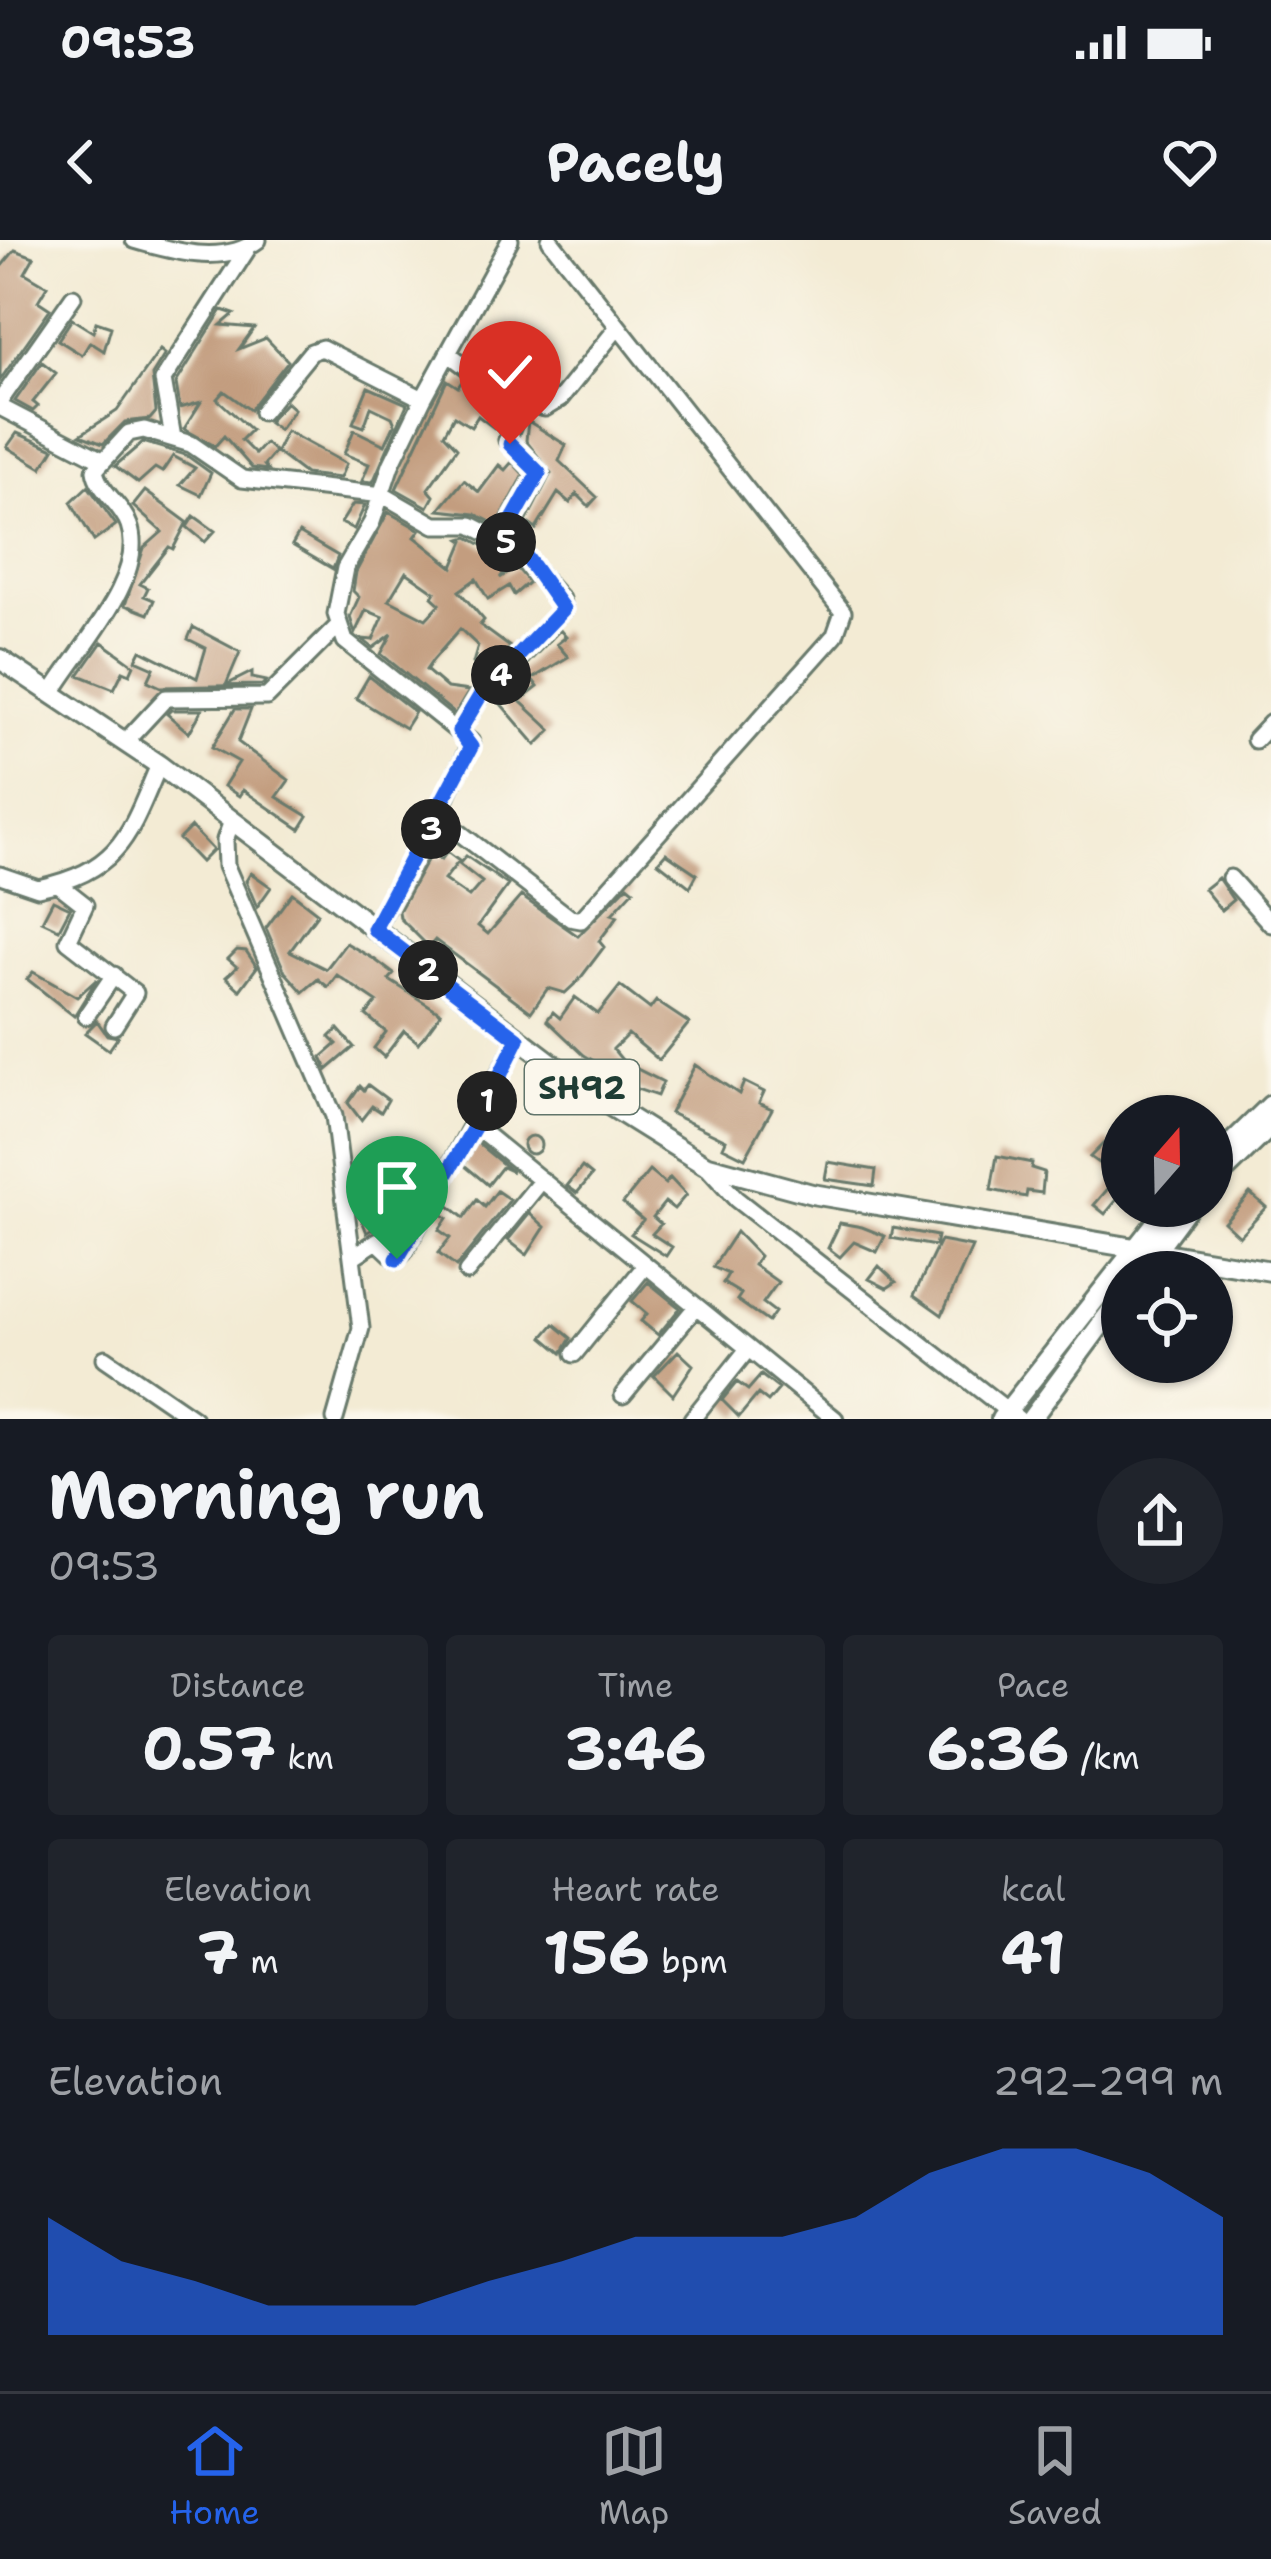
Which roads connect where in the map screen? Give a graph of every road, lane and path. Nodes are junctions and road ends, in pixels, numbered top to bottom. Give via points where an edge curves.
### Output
1 (134, 240) edge
2 (510, 240) edge
3 (550, 240) edge
4 (253, 244) edge
5 (73, 297) dead end
6 (618, 327) junction
7 (449, 354) junction
8 (423, 400) junction
9 (0, 404) edge
10 (521, 405) junction
11 (262, 412) dead end
12 (173, 438) junction
13 (102, 460) junction
14 (383, 495) junction
15 (502, 539) junction
16 (336, 628) junction
17 (0, 659) edge
18 (52, 694) junction
19 (1271, 723) edge
20 (459, 731) junction
21 (1255, 740) dead end
22 (125, 742) junction
23 (159, 765) junction
24 (439, 817) junction
25 (232, 821) junction
26 (0, 875) edge
27 (1230, 878) dead end
28 (57, 884) junction
29 (1271, 924) edge
30 (374, 929) junction
31 (114, 975) junction
32 (86, 1016) dead end
33 (114, 1025) dead end
34 (518, 1039) junction
35 (1271, 1105) edge
36 (475, 1126) junction
37 (1271, 1126) edge
38 (1233, 1142) edge
39 (1233, 1163) edge
40 (705, 1166) junction
41 (542, 1180) junction
42 (1157, 1227) edge
43 (1168, 1227) edge
44 (1145, 1250) junction
45 (355, 1256) junction
46 (644, 1266) junction
47 (1271, 1271) edge
48 (466, 1272) dead end
49 (696, 1307) junction
50 (1101, 1325) edge
51 (748, 1348) junction
52 (574, 1354) dead end
53 (105, 1358) dead end
54 (623, 1395) dead end
55 (1009, 1416) edge
56 (194, 1419) edge
57 (334, 1419) edge
58 (692, 1419) edge
59 (835, 1419) edge
60 (1031, 1419) edge

1 - 4 street via 198,254
2 - 7 street
3 - 6 street
4 - 12 street via 163,380
5 - 9 street
6 - 10 street via 554,406
6 - 24 street via 843,612 840,628 581,920
7 - 8 street
7 - 10 street
8 - 11 street via 322,348
8 - 14 street
9 - 13 street
10 - 15 street via 507,440 539,473
12 - 13 street via 136,429
12 - 14 street via 242,479
13 - 18 street via 94,475 132,536 126,575
14 - 15 street via 435,525 471,525
14 - 16 street via 345,568
15 - 20 street via 527,558 563,609 480,696
16 - 20 street via 369,664
16 - 22 street via 267,697 166,698
17 - 18 main road, SH92
18 - 22 main road, SH92
19 - 21 street
20 - 24 street via 471,747
22 - 23 main road, SH92
23 - 25 main road, SH92
23 - 28 street via 122,848
24 - 30 street
25 - 30 main road, SH92
25 - 45 street via 226,866 334,1116
26 - 28 street via 22,886
27 - 29 street
28 - 31 street via 85,905 68,940
30 - 34 main road, SH92
31 - 32 street
31 - 33 street via 135,993
34 - 36 street
34 - 40 main road, SH92
35 - 38 main road
36 - 41 street
36 - 45 street via 400,1258 377,1241
37 - 39 main road
40 - 44 main road, SH92 via 812,1194
40 - 55 street
41 - 46 street
41 - 48 street
42 - 44 main road
43 - 44 main road
44 - 47 main road, SH92
44 - 55 main road
45 - 57 street via 361,1328
46 - 49 street
46 - 52 street
49 - 51 street
49 - 54 street
50 - 60 main road
51 - 58 street
51 - 59 street
53 - 56 street

